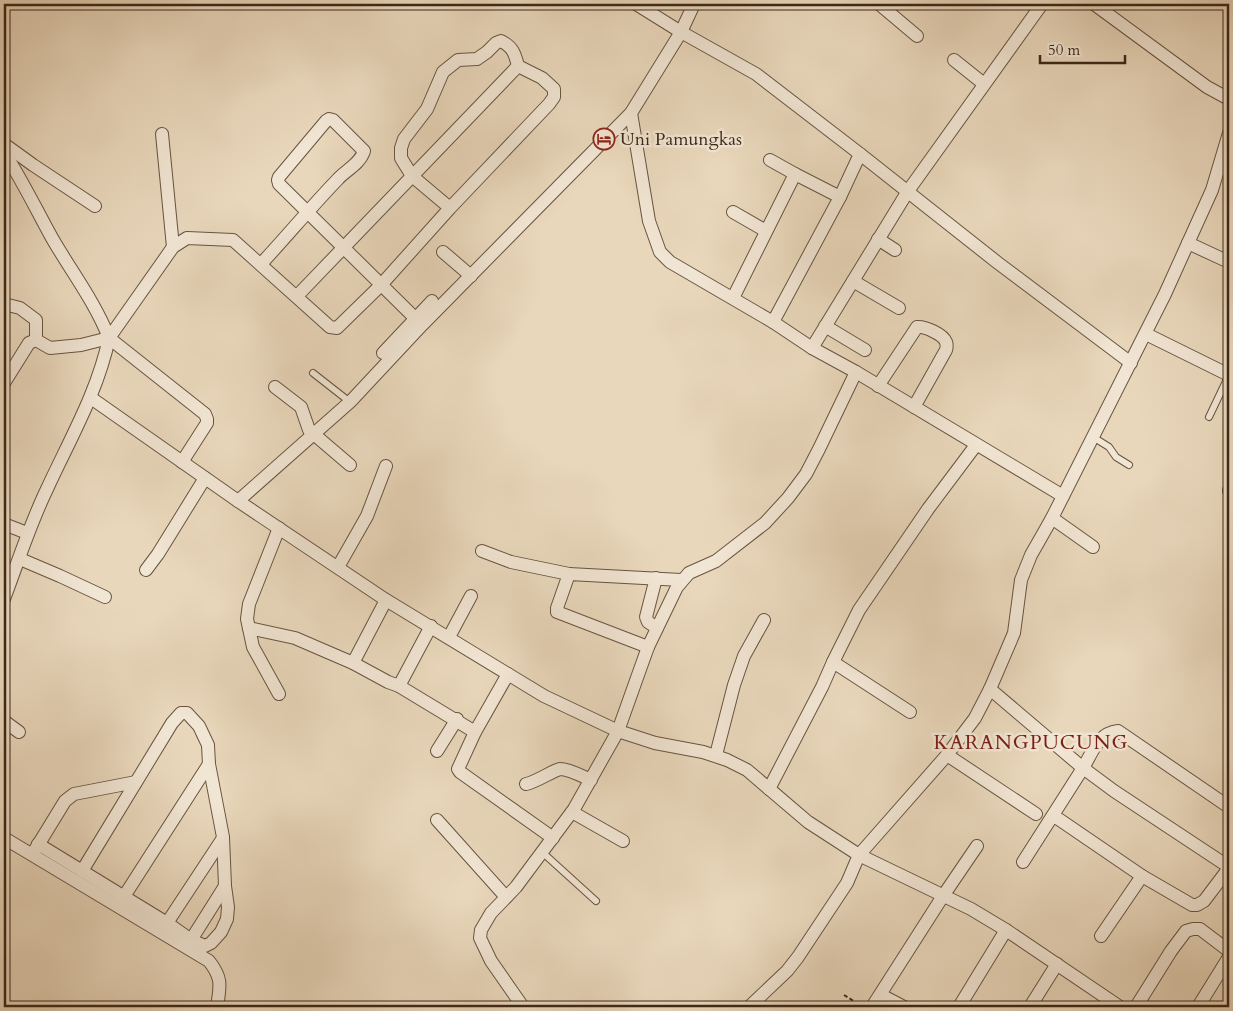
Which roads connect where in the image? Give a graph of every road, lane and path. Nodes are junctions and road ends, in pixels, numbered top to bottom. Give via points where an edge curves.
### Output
1 (636, 4) edge
2 (694, 4) edge
3 (878, 4) edge
4 (1042, 4) edge
5 (1094, 4) edge
6 (681, 32) junction
7 (917, 36) dead end
8 (954, 60) dead end
9 (518, 66) junction
10 (984, 84) junction
11 (1229, 100) edge
12 (631, 113) junction
13 (1229, 133) edge
14 (162, 134) dead end
15 (4, 144) edge
16 (4, 152) edge
17 (860, 154) junction
18 (770, 160) dead end
19 (795, 174) junction
20 (412, 176) junction
21 (908, 191) junction
22 (840, 197) junction
23 (95, 206) dead end
24 (450, 208) junction
25 (733, 212) dead end
26 (307, 213) junction
27 (766, 231) junction
28 (878, 240) junction
29 (1188, 243) junction
30 (173, 247) junction
31 (344, 249) junction
32 (895, 250) dead end
33 (443, 252) dead end
34 (1229, 262) edge
35 (261, 264) junction
36 (471, 276) junction
37 (853, 281) junction
38 (381, 285) junction
39 (297, 296) junction
40 (733, 298) junction
41 (432, 301) dead end
42 (4, 304) edge
43 (899, 308) dead end
44 (416, 318) junction
45 (773, 322) junction
46 (825, 326) junction
47 (1146, 334) junction
48 (110, 338) junction
49 (36, 340) junction
50 (812, 348) junction
51 (865, 350) dead end
52 (383, 353) dead end
53 (1131, 363) junction
54 (1228, 371) edge
55 (856, 372) junction
56 (313, 373) dead end
57 (4, 384) edge
58 (878, 386) junction
59 (275, 387) dead end
60 (91, 398) junction
61 (350, 402) junction
62 (914, 407) junction
63 (1209, 417) dead end
64 (314, 434) junction
65 (1093, 437) junction
66 (976, 445) junction
67 (182, 462) junction
68 (350, 465) dead end
69 (1129, 465) dead end
70 (386, 466) dead end
71 (205, 478) junction
72 (1063, 496) junction
73 (238, 501) junction
74 (1052, 518) junction
75 (4, 524) edge
76 (279, 528) junction
77 (28, 532) junction
78 (1093, 547) dead end
79 (482, 552) dead end
80 (20, 559) junction
81 (338, 567) junction
82 (146, 570) dead end
83 (569, 574) junction
84 (656, 578) junction
85 (681, 580) junction
86 (7, 582) edge
87 (471, 596) dead end
88 (105, 598) dead end
89 (4, 599) edge
90 (386, 600) junction
91 (764, 620) dead end
92 (431, 626) junction
93 (249, 628) junction
94 (657, 628) junction
95 (449, 637) junction
96 (648, 647) junction
97 (833, 662) junction
98 (353, 663) junction
99 (508, 674) junction
100 (399, 686) junction
101 (990, 690) junction
102 (279, 694) dead end
103 (910, 712) dead end
104 (457, 719) junction
105 (4, 721) edge
106 (618, 731) junction
107 (19, 732) dead end
108 (475, 732) junction
109 (437, 752) dead end
110 (947, 755) junction
111 (716, 756) junction
112 (209, 764) junction
113 (1083, 768) junction
114 (590, 780) junction
115 (136, 782) junction
116 (526, 784) dead end
117 (769, 788) junction
118 (1229, 807) edge
119 (572, 812) junction
120 (1036, 814) dead end
121 (1053, 816) junction
122 (437, 820) dead end
123 (4, 838) edge
124 (223, 838) junction
125 (553, 838) junction
126 (623, 841) dead end
127 (977, 846) dead end
128 (35, 849) junction
129 (542, 852) junction
130 (859, 855) junction
131 (1023, 862) dead end
132 (1229, 867) edge
133 (82, 871) junction
134 (1142, 876) junction
135 (225, 886) junction
136 (943, 896) junction
137 (506, 897) junction
138 (123, 898) junction
139 (596, 901) dead end
140 (167, 923) junction
141 (1006, 930) junction
142 (1101, 936) dead end
143 (191, 940) junction
144 (1229, 951) edge
145 (1229, 957) edge
146 (1057, 964) junction
147 (881, 994) junction
148 (844, 995) dead end
149 (1102, 1003) edge
150 (216, 1007) edge
151 (523, 1007) edge
152 (749, 1007) edge
153 (865, 1007) edge
154 (872, 1007) edge
155 (904, 1007) edge
156 (959, 1007) edge
157 (1030, 1007) edge
158 (1120, 1007) edge
159 (1136, 1007) edge
160 (1198, 1007) edge

1 - 6 street
2 - 6 street
3 - 7 street
4 - 10 street
5 - 11 street via 1207,88
6 - 12 street
6 - 17 street via 756,74
8 - 10 street
9 - 20 street
9 - 20 street via 514,51 501,41 477,59 458,60 443,72 427,109 401,148 400,158
9 - 24 street via 542,78 554,89 554,97
10 - 21 street
12 - 36 street
12 - 40 street via 649,221 660,252 670,262
13 - 29 street via 1212,190
14 - 30 street
15 - 23 street
16 - 48 street
17 - 21 street
17 - 22 street
18 - 19 street
19 - 22 street
19 - 27 street
20 - 24 street
20 - 31 street
21 - 28 street
21 - 53 street
22 - 45 street
24 - 38 street
25 - 27 street
26 - 26 street via 364,151 333,120 329,119 278,180
26 - 31 street
26 - 35 street
27 - 40 street
28 - 32 street
28 - 37 street
29 - 34 street
29 - 47 street
30 - 35 street via 187,238 228,239
30 - 48 street
31 - 38 street
31 - 39 street
33 - 36 street
35 - 39 street
36 - 61 street
37 - 43 street
37 - 46 street
38 - 39 street via 337,328 330,326
38 - 44 street
40 - 45 street
41 - 44 street
42 - 49 street via 20,308 36,320
44 - 52 street
45 - 50 street
46 - 50 street
46 - 51 street
47 - 53 street
47 - 54 street
48 - 49 street via 50,348
48 - 60 street
48 - 67 street via 207,419
49 - 57 street via 29,343
50 - 55 street
53 - 65 street
54 - 63 lane
55 - 58 street
55 - 85 street via 806,474 788,498 765,523 716,561
56 - 61 lane
58 - 62 street
58 - 62 street via 917,327 933,332 945,340 946,350
59 - 64 street via 301,407 309,430
60 - 67 street
60 - 77 street
61 - 64 street
62 - 66 street
64 - 68 street
64 - 73 street
65 - 69 lane
65 - 72 street
66 - 72 street
66 - 97 street via 877,583
67 - 71 street
70 - 81 street via 367,516
71 - 73 street
71 - 82 street
72 - 74 street
73 - 76 street
74 - 78 street
74 - 101 street via 1030,555 1021,580 1014,633
75 - 77 street
76 - 81 street
76 - 93 street via 249,604
77 - 80 street
79 - 83 street via 511,562
80 - 86 street
80 - 88 street
81 - 90 street
83 - 84 street
83 - 96 street via 557,612
84 - 85 street
84 - 94 street via 646,617 651,626
85 - 94 street
86 - 89 street
87 - 95 street
90 - 92 street
90 - 98 street
91 - 111 street via 744,656
92 - 95 street
92 - 100 street
93 - 98 street via 295,638
93 - 102 street via 253,647
94 - 96 street
95 - 99 street
96 - 106 street
97 - 103 street
97 - 117 street
98 - 100 street
99 - 106 street via 544,696
99 - 108 street
100 - 104 street
101 - 110 street
101 - 113 street
104 - 108 street
104 - 109 street
105 - 107 street
106 - 111 street via 654,743
106 - 114 street
108 - 125 street via 458,769 460,772
110 - 120 street
110 - 130 street
111 - 117 street via 747,770
112 - 115 street via 208,745 202,730 187,713 181,713
112 - 124 street
112 - 138 street
113 - 118 street via 1101,737 1118,731
113 - 121 street
113 - 132 street
114 - 116 street via 558,769
114 - 119 street
115 - 128 street via 74,794 65,801
115 - 133 street
117 - 130 street via 808,822
119 - 125 street
119 - 126 street
121 - 131 street
121 - 134 street
122 - 137 street
123 - 128 street
124 - 135 street
124 - 140 street
125 - 129 street
127 - 136 street
128 - 133 street
128 - 150 street via 209,961 220,982
129 - 137 street
129 - 139 lane
130 - 136 street
130 - 152 street via 847,883 798,957
132 - 134 street via 1198,906
133 - 138 street
134 - 142 street
135 - 143 street
135 - 143 street via 227,913 220,932 208,945
136 - 141 street via 971,908
136 - 147 street
137 - 151 street via 491,913 480,938 491,961
138 - 140 street
140 - 143 street
141 - 146 street
141 - 156 street
144 - 159 street via 1200,929 1186,931
145 - 160 street
146 - 149 street
146 - 157 street
147 - 154 street
147 - 155 street
148 - 153 path
149 - 158 street

